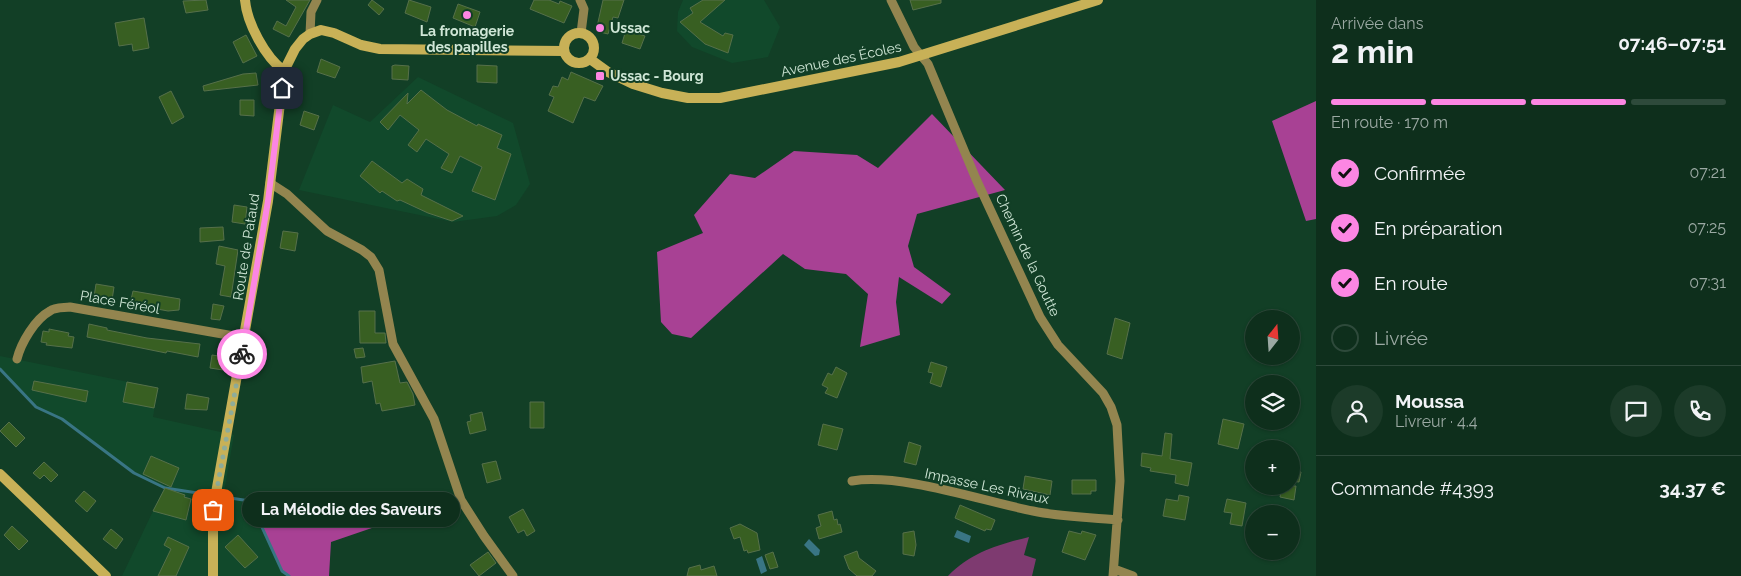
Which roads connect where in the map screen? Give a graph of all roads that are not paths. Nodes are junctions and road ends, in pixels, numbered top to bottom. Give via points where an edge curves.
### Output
1 (245, 0) edge
2 (317, 0) edge
3 (580, 0) edge
4 (890, 0) edge
5 (1098, 0) edge
6 (581, 33) junction
7 (310, 34) junction
8 (564, 51) junction
9 (922, 55) junction
10 (590, 59) junction
11 (284, 71) junction
12 (270, 183) junction
13 (244, 338) junction
14 (17, 360) dead end
15 (0, 474) edge
16 (852, 481) dead end
17 (1118, 520) junction
18 (1114, 573) edge
19 (106, 576) edge
20 (213, 576) edge
21 (513, 576) edge
22 (1132, 576) edge

1 - 11 street via 252,25
2 - 7 street via 311,12
3 - 6 street via 584,9
4 - 9 street, Chemin de la Goutte
5 - 9 street, Avenue des Écoles
6 - 8 street via 568,38
6 - 10 street via 590,38 594,46
7 - 8 street via 321,30 380,49
7 - 11 street, Route de Pataud via 295,49
8 - 10 street via 572,62 582,64
9 - 10 street, Avenue des Écoles via 745,93 706,98 670,95 633,84
9 - 17 street, Chemin de la Goutte via 1040,317 1058,345 1112,407 1117,425 1120,481
11 - 12 street, Route de Pataud
12 - 13 street, Route de Pataud
12 - 21 street via 287,194 327,231 362,250 379,270 393,344 434,419 461,500
13 - 14 street, Place Féréol via 64,308 50,310 40,319 20,347
13 - 20 street, Route de Pataud via 211,522
15 - 19 street
16 - 17 street, Impasse Les Rivaux via 868,479 915,485 1036,512
17 - 18 street, Chemin de la Goutte
18 - 22 street

